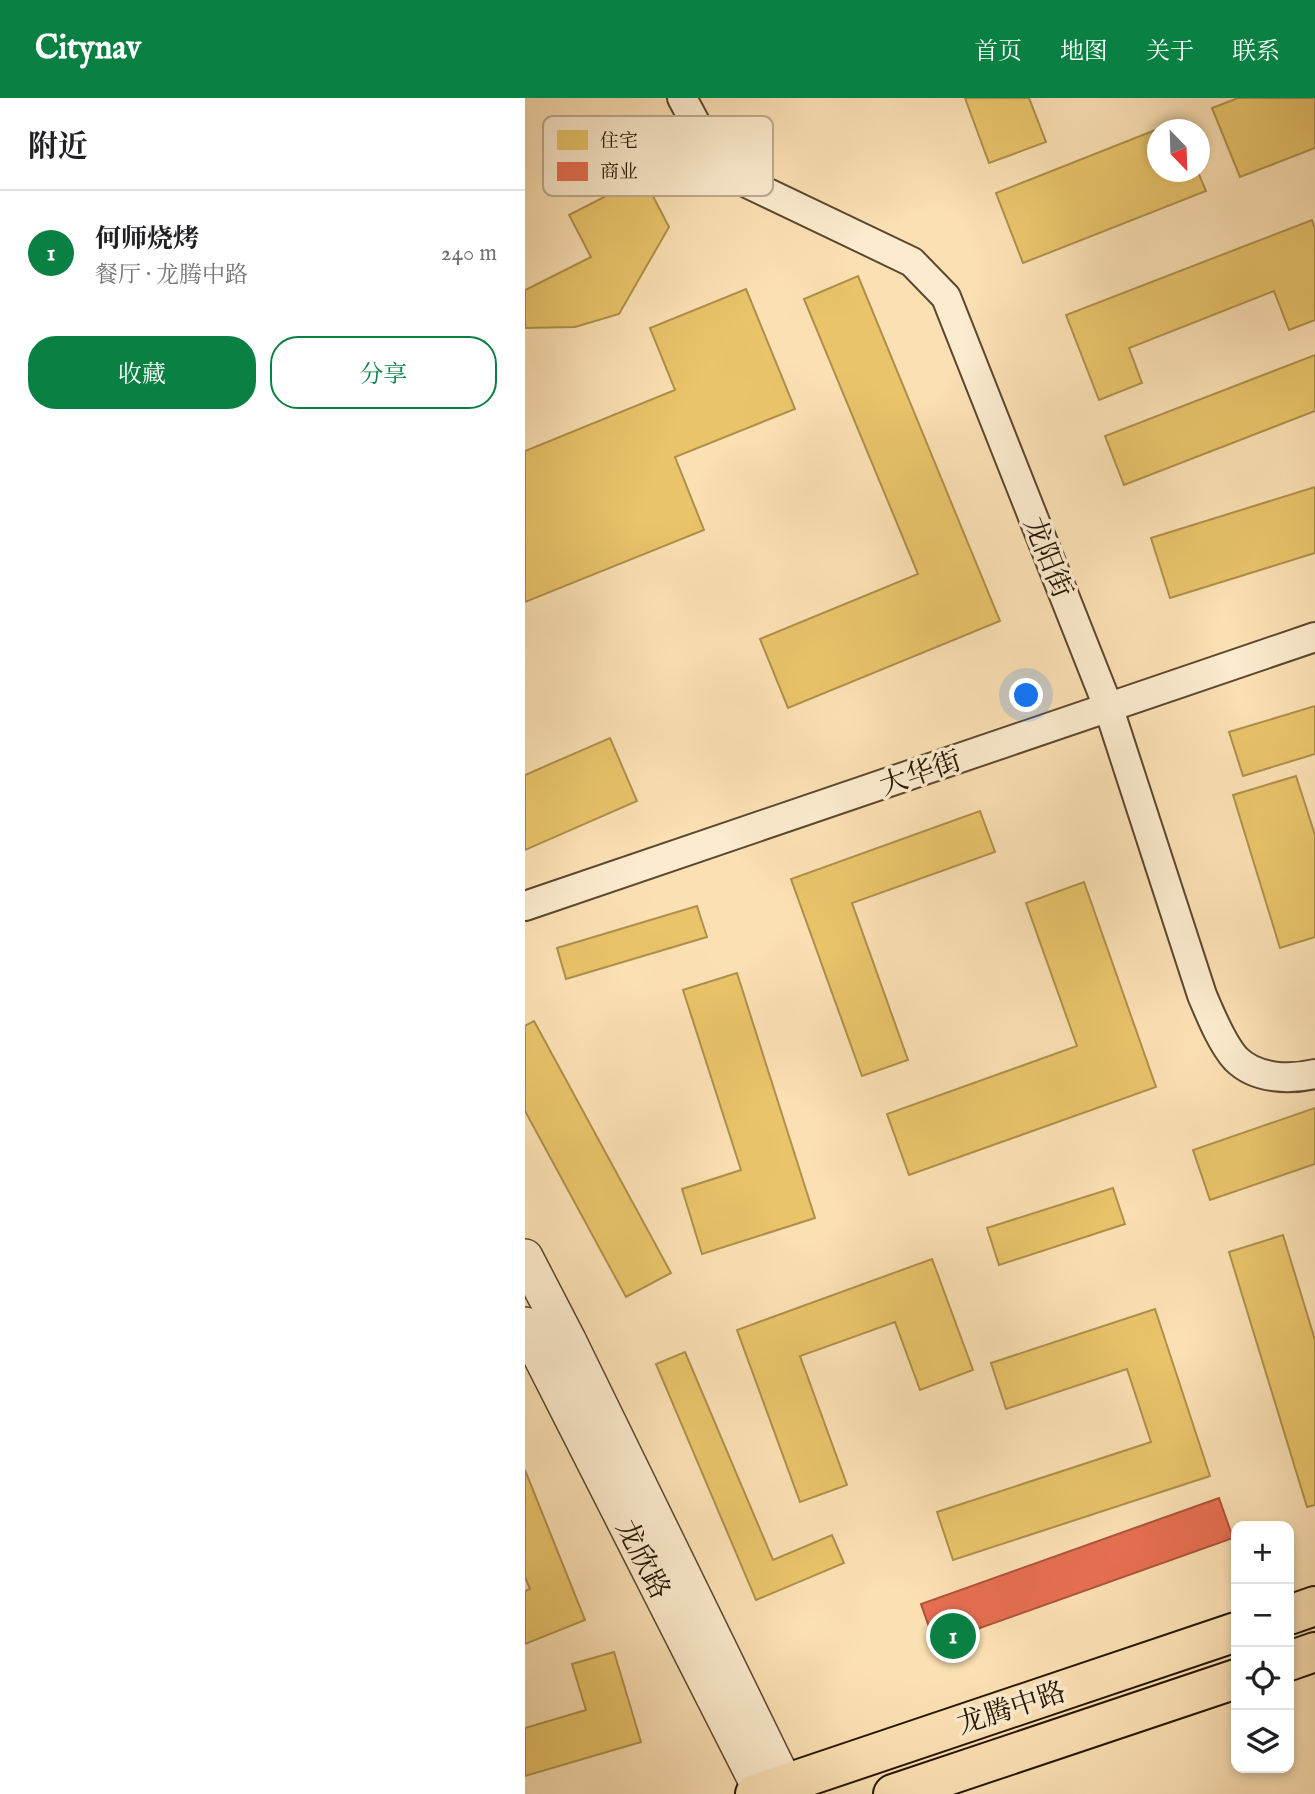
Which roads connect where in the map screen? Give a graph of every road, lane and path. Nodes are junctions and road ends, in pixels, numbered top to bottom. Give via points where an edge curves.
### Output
1 (682, 98) edge
2 (692, 116) edge
3 (773, 195) edge
4 (1315, 637) edge
5 (1109, 709) junction
6 (525, 906) edge
7 (1315, 1074) edge
8 (525, 1257) edge
9 (525, 1325) edge
10 (533, 1359) edge
11 (1315, 1606) edge
12 (1294, 1613) edge
13 (1231, 1634) edge
14 (1315, 1652) edge
15 (1294, 1659) edge
16 (1231, 1681) edge
17 (771, 1791) edge
18 (893, 1794) edge

1 - 2 street, 龙阳街
3 - 5 street, 龙阳街 via 912,262 946,297
4 - 5 street, 大华街
5 - 6 street, 大华街
5 - 7 street, 龙阳街 via 1202,995 1218,1030 1236,1059 1263,1075 1294,1079
8 - 17 street via 575,1352
9 - 10 street, 龙欣路
10 - 17 street, 龙欣路
11 - 12 main road
13 - 17 main road, 龙腾中路
14 - 15 main road
16 - 18 main road, 龙腾中路

